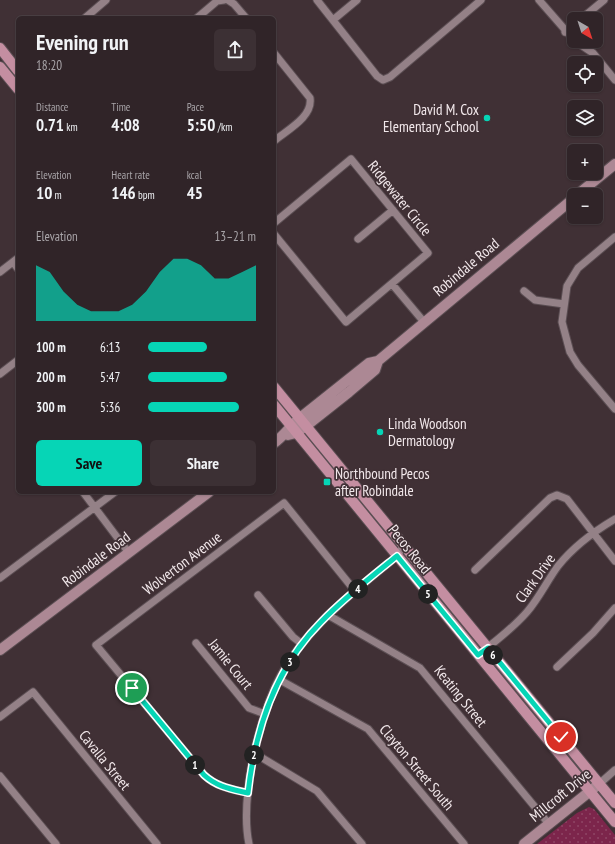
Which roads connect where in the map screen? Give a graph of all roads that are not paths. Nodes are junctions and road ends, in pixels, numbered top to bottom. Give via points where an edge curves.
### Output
1 (106, 0) edge
2 (224, 0) edge
3 (228, 0) edge
4 (317, 0) edge
5 (357, 0) edge
6 (481, 0) edge
7 (539, 0) edge
8 (604, 0) edge
9 (589, 12) edge
10 (87, 16) edge
11 (200, 16) edge
12 (244, 16) edge
13 (333, 20) junction
14 (566, 32) edge
15 (0, 48) edge
16 (586, 48) edge
17 (276, 56) edge
18 (0, 67) edge
19 (16, 68) edge
20 (615, 80) edge
21 (16, 87) edge
22 (276, 139) edge
23 (615, 164) edge
24 (586, 188) edge
25 (567, 204) edge
26 (393, 210) junction
27 (276, 221) edge
28 (276, 236) edge
29 (615, 237) edge
30 (358, 239) dead end
31 (15, 260) edge
32 (0, 272) edge
33 (392, 284) junction
34 (524, 291) dead end
35 (564, 304) junction
36 (424, 322) junction
37 (16, 362) edge
38 (0, 374) edge
39 (276, 389) edge
40 (276, 408) edge
41 (615, 409) edge
42 (303, 422) junction
43 (293, 430) junction
44 (276, 442) edge
45 (85, 494) edge
46 (112, 494) edge
47 (206, 494) edge
48 (95, 507) junction
49 (615, 520) edge
50 (592, 533) junction
51 (404, 545) junction
52 (129, 553) junction
53 (397, 556) junction
54 (615, 561) edge
55 (475, 570) dead end
56 (0, 578) edge
57 (355, 591) junction
58 (258, 595) dead end
59 (615, 608) edge
60 (328, 615) junction
61 (196, 643) dead end
62 (302, 644) junction
63 (488, 648) junction
64 (0, 650) edge
65 (478, 655) junction
66 (557, 667) dead end
67 (280, 680) junction
68 (265, 714) junction
69 (0, 716) edge
70 (254, 754) junction
71 (615, 770) edge
72 (0, 776) edge
73 (599, 784) junction
74 (590, 791) junction
75 (248, 793) junction
76 (615, 803) edge
77 (615, 822) edge
78 (549, 824) junction
79 (56, 844) edge
80 (157, 844) edge
81 (249, 844) edge
82 (362, 844) edge
83 (464, 844) edge
84 (524, 844) edge

1 - 10 street
2 - 11 street
3 - 12 street
4 - 13 street
5 - 13 street
6 - 13 street via 390,77 383,80 377,76
7 - 14 street
8 - 9 street
15 - 19 main road
16 - 20 street via 593,53
17 - 22 street via 310,98 311,106 308,113
18 - 21 main road
23 - 24 street
25 - 36 street, Robindale Road
26 - 27 street, Ridgewater Circle via 351,159
26 - 30 street
26 - 33 street, Ridgewater Circle via 428,253
28 - 33 street, Ridgewater Circle via 346,322
29 - 35 street via 578,268 567,286
31 - 32 street
33 - 36 street
34 - 35 street via 535,300
35 - 41 street via 562,322 570,352
36 - 42 street, Robindale Road via 378,361 375,370
37 - 38 street
39 - 42 main road, Pecos Road
40 - 43 main road, Pecos Road
42 - 43 street, Robindale Road
42 - 51 main road, Pecos Road
43 - 44 street, Robindale Road
43 - 53 main road, Pecos Road
45 - 48 street
46 - 48 street
47 - 52 street, Robindale Road
48 - 52 street
48 - 56 street
49 - 50 street, Clark Drive
50 - 54 street
50 - 55 street via 567,499 557,495 550,498
50 - 63 street, Clark Drive via 579,543 558,567 526,613
51 - 53 street
51 - 63 main road, Pecos Road
52 - 64 street, Robindale Road
53 - 57 street
53 - 65 main road, Pecos Road
57 - 60 street
57 - 75 street, Wolverton Avenue via 284,503 96,644 212,783
58 - 62 street via 293,638
59 - 66 street
60 - 62 street
60 - 78 street, Keating Street via 420,668
61 - 68 street, Jamie Court via 249,708
62 - 67 street
63 - 65 street, Clark Drive
63 - 73 main road, Pecos Road
65 - 74 main road, Pecos Road
67 - 68 street
67 - 83 street, Clayton Street South via 368,729
68 - 70 street
69 - 80 street, Cavalla Street via 33,692
70 - 75 street
70 - 82 street via 317,791
71 - 73 street, Millcroft Drive
72 - 79 street
73 - 74 street, Millcroft Drive
73 - 76 main road, Pecos Road
74 - 77 main road, Pecos Road
74 - 78 street, Millcroft Drive
75 - 81 street
78 - 84 street, Millcroft Drive

